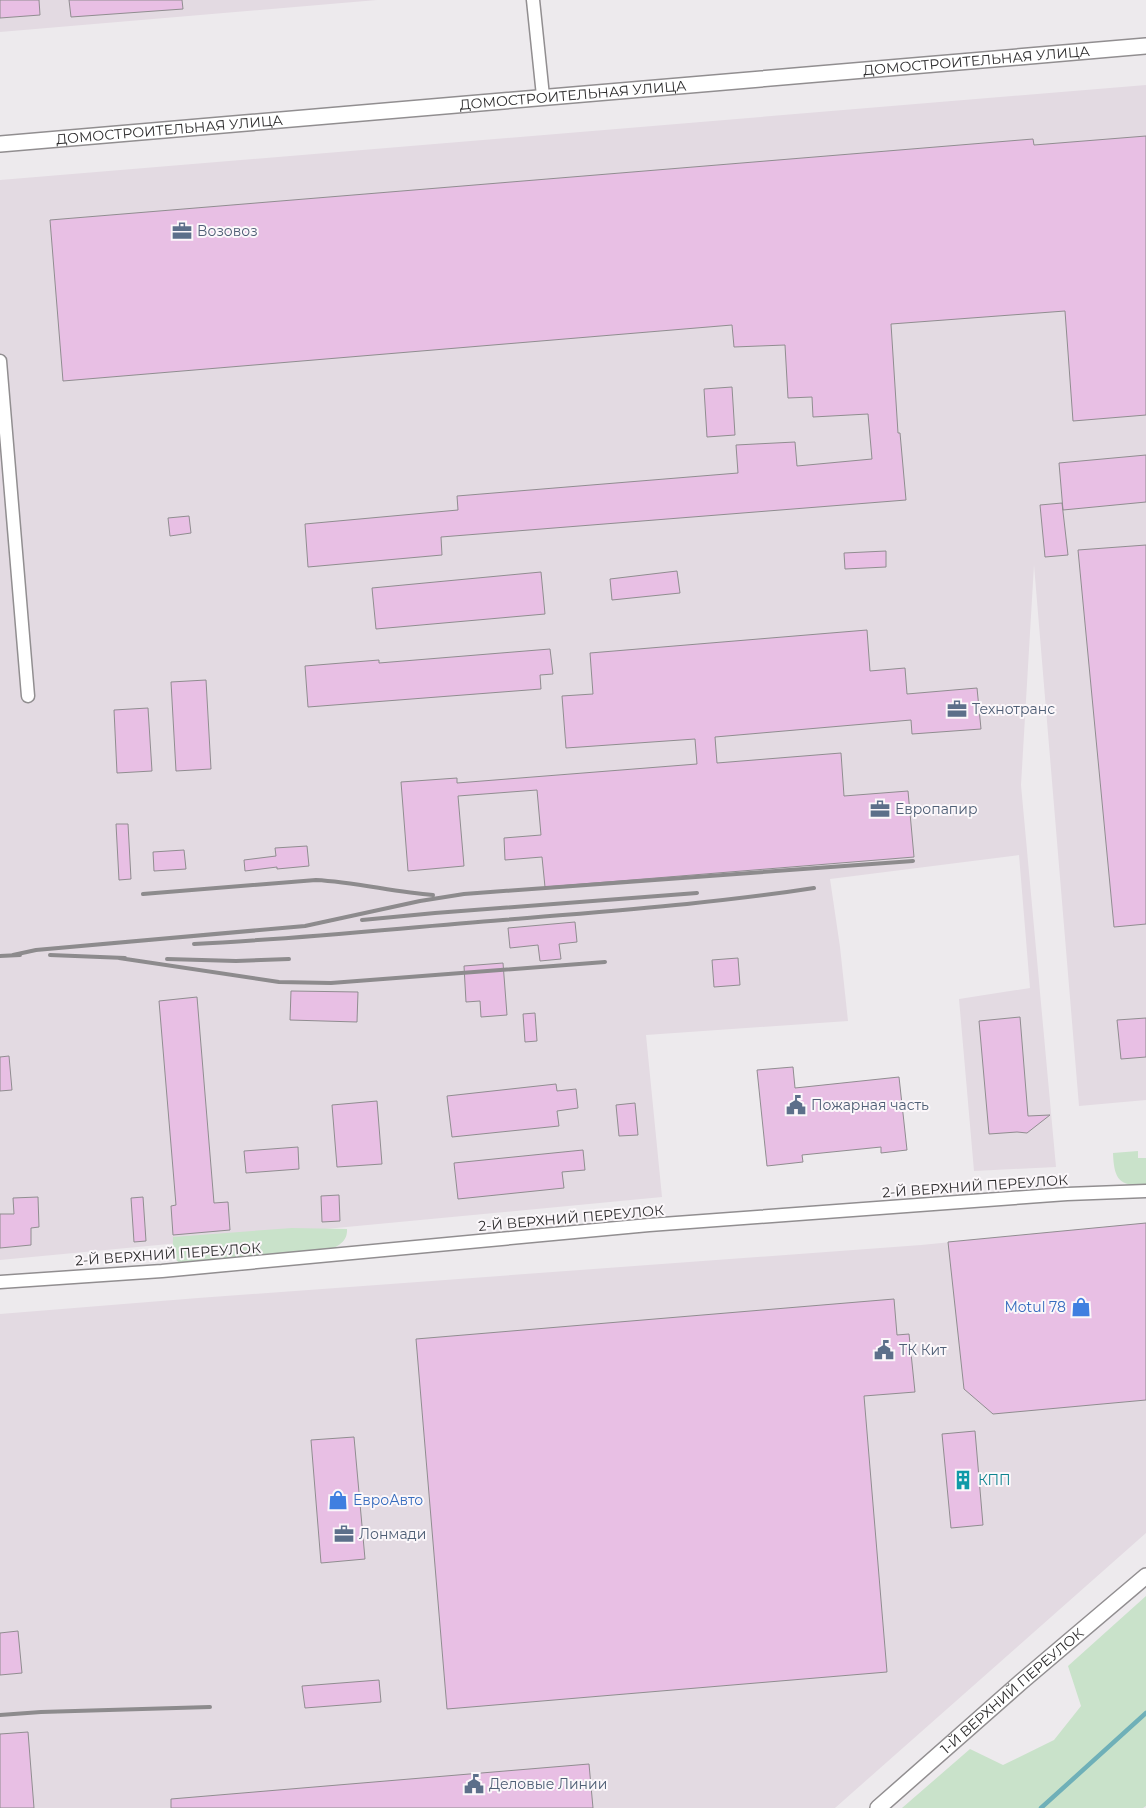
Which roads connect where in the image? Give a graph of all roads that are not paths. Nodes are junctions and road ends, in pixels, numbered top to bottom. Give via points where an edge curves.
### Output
1 (533, 0) edge
2 (1146, 46) edge
3 (543, 96) junction
4 (0, 144) edge
5 (0, 361) edge
6 (28, 696) dead end
7 (1146, 1191) edge
8 (0, 1282) edge
9 (1146, 1576) edge
10 (878, 1808) edge

1 - 3 street
2 - 3 street, ДОМОСТРОИТЕЛЬНАЯ УЛИЦА
3 - 4 street, ДОМОСТРОИТЕЛЬНАЯ УЛИЦА
5 - 6 street
7 - 8 street, 2-Й ВЕРХНИЙ ПЕРЕУЛОК via 650,1225 162,1271
9 - 10 street, 1-Й ВЕРХНИЙ ПЕРЕУЛОК

